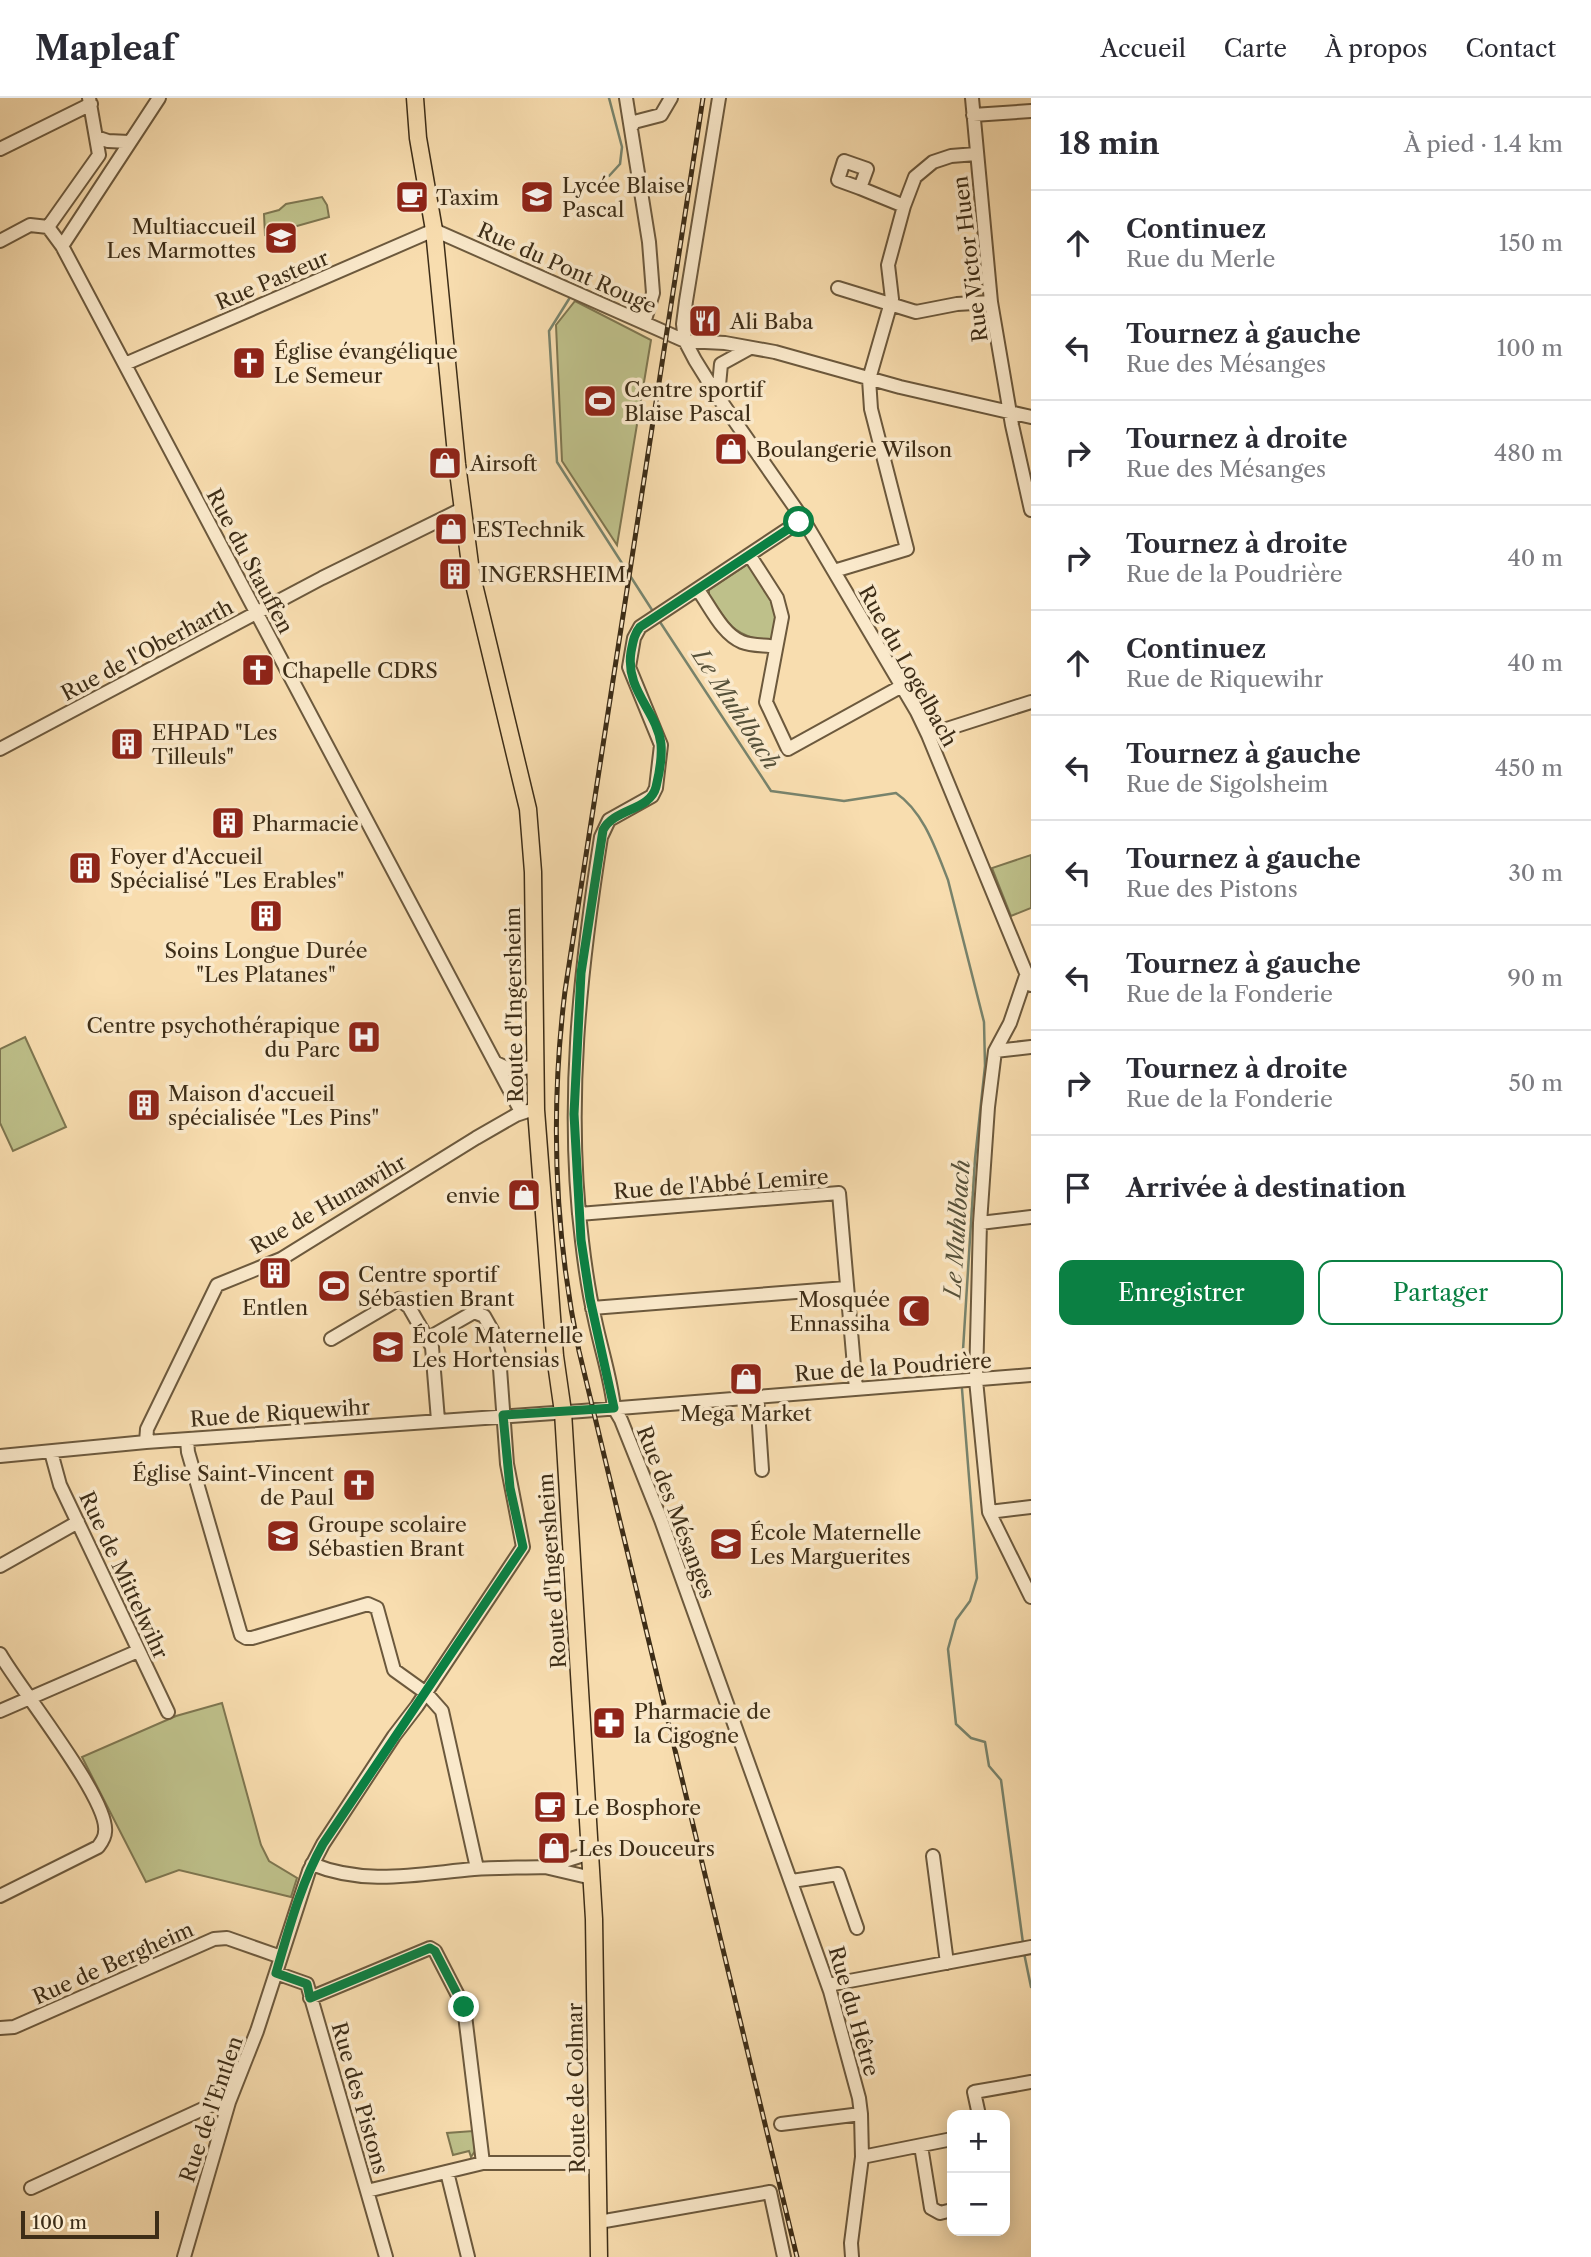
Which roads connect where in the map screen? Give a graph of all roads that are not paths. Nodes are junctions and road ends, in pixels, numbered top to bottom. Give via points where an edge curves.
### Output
1 (159, 98) edge
2 (415, 98) edge
3 (626, 98) edge
4 (671, 98) edge
5 (719, 98) edge
6 (972, 98) edge
7 (90, 101) edge
8 (1031, 111) edge
9 (973, 115) junction
10 (632, 126) junction
11 (96, 137) junction
12 (129, 142) junction
13 (0, 149) edge
14 (976, 154) junction
15 (99, 155) junction
16 (117, 163) junction
17 (860, 188) dead end
18 (904, 206) junction
19 (48, 228) junction
20 (434, 230) junction
21 (0, 241) edge
22 (62, 246) junction
23 (838, 288) dead end
24 (991, 302) junction
25 (890, 304) junction
26 (644, 323) junction
27 (685, 341) junction
28 (750, 348) junction
29 (125, 364) junction
30 (869, 379) junction
31 (718, 397) junction
32 (1011, 414) junction
33 (1031, 417) edge
34 (462, 509) junction
35 (1031, 510) edge
36 (803, 520) junction
37 (750, 556) junction
38 (834, 571) junction
39 (698, 590) junction
40 (256, 614) junction
41 (776, 647) junction
42 (902, 686) junction
43 (1031, 702) edge
44 (928, 735) junction
45 (0, 749) edge
46 (1029, 979) edge
47 (1031, 1047) edge
48 (995, 1051) junction
49 (496, 1063) junction
50 (535, 1067) junction
51 (529, 1111) junction
52 (579, 1214) junction
53 (1031, 1217) edge
54 (980, 1223) junction
55 (846, 1288) junction
56 (592, 1308) junction
57 (331, 1339) dead end
58 (427, 1339) junction
59 (1031, 1375) edge
60 (976, 1380) junction
61 (856, 1389) junction
62 (757, 1396) junction
63 (614, 1408) junction
64 (563, 1412) junction
65 (503, 1415) junction
66 (438, 1420) junction
67 (187, 1440) junction
68 (146, 1442) junction
69 (51, 1452) junction
70 (0, 1456) edge
71 (762, 1471) dead end
72 (1031, 1507) edge
73 (989, 1512) junction
74 (78, 1522) junction
75 (0, 1566) edge
76 (1031, 1597) edge
77 (138, 1651) junction
78 (0, 1654) edge
79 (426, 1693) junction
80 (28, 1698) junction
81 (0, 1711) edge
82 (168, 1712) dead end
83 (590, 1853) junction
84 (933, 1856) dead end
85 (312, 1864) junction
86 (545, 1867) junction
87 (477, 1868) junction
88 (592, 1878) junction
89 (792, 1881) junction
90 (0, 1896) edge
91 (594, 1919) joint
92 (806, 1919) joint
93 (857, 1928) dead end
94 (1031, 1947) edge
95 (281, 1957) junction
96 (947, 1963) junction
97 (276, 1973) junction
98 (828, 1985) junction
99 (310, 1998) junction
100 (0, 2028) edge
101 (1031, 2081) edge
102 (229, 2102) junction
103 (978, 2110) edge
104 (861, 2114) junction
105 (781, 2124) dead end
106 (947, 2140) edge
107 (921, 2146) junction
108 (862, 2157) junction
109 (483, 2163) junction
110 (597, 2163) dead end
111 (447, 2172) junction
112 (31, 2188) dead end
113 (367, 2190) junction
114 (947, 2211) edge
115 (599, 2222) junction
116 (184, 2257) edge
117 (386, 2257) edge
118 (468, 2257) edge
119 (599, 2257) edge
120 (784, 2257) edge
121 (852, 2257) edge

1 - 12 street
2 - 20 main road, Route d'Ingersheim
3 - 10 street
4 - 10 street via 661,115
5 - 27 street via 686,301
6 - 9 street, Rue Victor Huen
7 - 11 street
7 - 13 street
8 - 9 street
9 - 14 street, Rue Victor Huen
10 - 26 street via 653,293
11 - 12 street
11 - 15 street
12 - 16 street
14 - 18 street via 933,162 915,177
14 - 24 street, Rue Victor Huen
15 - 16 street
15 - 19 street
16 - 22 street
17 - 18 street
18 - 25 street via 888,265
19 - 21 street via 30,226
19 - 22 street, Rue du Stauffen
20 - 26 street, Rue du Pont Rouge
20 - 29 street, Rue Pasteur
20 - 34 main road, Route d'Ingersheim
22 - 29 street, Rue du Stauffen
23 - 25 street
24 - 25 street via 916,312
24 - 32 street, Rue Victor Huen
25 - 30 street
26 - 27 street, Rue du Pont Rouge
27 - 28 street
27 - 31 street, Rue du Logelbach
28 - 30 street
28 - 31 street via 721,364
29 - 40 street, Rue du Stauffen
30 - 32 street
30 - 38 street via 870,409 908,549
31 - 36 street, Rue du Logelbach
32 - 33 street
32 - 35 street, Rue Victor Huen
34 - 40 street, Rue de l'Oberharth
34 - 50 main road, Route d'Ingersheim via 478,611 528,809
36 - 37 street
36 - 38 street, Rue du Logelbach
37 - 39 street
37 - 41 street via 776,598 782,617
38 - 42 street, Rue du Logelbach
39 - 41 street via 736,638
39 - 52 street, Rue des Mésanges via 640,627 634,638 630,673 660,750 652,796 609,820 601,837 581,973 576,1052
40 - 45 street, Rue de l'Oberharth
40 - 49 street, Rue du Stauffen
41 - 42 street via 766,702 788,749
42 - 44 street, Rue du Logelbach
43 - 44 street
44 - 46 street, Rue du Logelbach
46 - 48 street, Rue du Logelbach
47 - 48 street
48 - 54 street, Rue du Logelbach
49 - 50 street via 509,1069
49 - 51 street, Rue du Stauffen
50 - 51 main road, Route d'Ingersheim
51 - 64 main road, Route d'Ingersheim
51 - 68 street, Rue de Hunawihr via 281,1259 217,1284 147,1429
52 - 55 street, Rue de l'Abbé Lemire via 839,1193
52 - 56 street, Rue des Mésanges
53 - 54 street
54 - 60 street, Rue du Logelbach
55 - 56 street
55 - 61 street, Rue de l'Abbé Lemire
56 - 63 street, Rue des Mésanges
57 - 58 street via 399,1299 410,1307
58 - 65 street, Rue de l'Entlen via 474,1311 484,1316 499,1355
58 - 66 street via 432,1347
59 - 60 street, Rue de la Poudrière
60 - 61 street, Rue de la Poudrière
60 - 73 street, Rue du Logelbach
61 - 62 street, Rue de la Poudrière
62 - 63 street, Rue de la Poudrière
62 - 71 street
63 - 64 street, Rue de la Poudrière
63 - 89 street, Rue des Mésanges via 661,1520
64 - 65 street, Rue de Riquewihr
64 - 83 main road, Route d'Ingersheim
65 - 66 street, Rue de Riquewihr
65 - 79 street, Rue de l'Entlen via 510,1488 523,1547
66 - 67 street, Rue de Riquewihr
67 - 68 street, Rue de Riquewihr
67 - 79 street via 242,1635 252,1638 372,1605 377,1608 394,1670
68 - 69 street, Rue de Riquewihr
69 - 70 street, Rue de Riquewihr
69 - 74 street, Rue de Mittelwihr
72 - 73 street
73 - 76 street, Rue du Logelbach
74 - 75 street
74 - 77 street, Rue de Mittelwihr
77 - 80 street
77 - 82 street, Rue de Mittelwihr
78 - 80 street
79 - 85 street, Rue de l'Entlen
79 - 87 street via 442,1711
80 - 81 street
80 - 90 street via 86,1781 106,1832 98,1847
83 - 86 street
83 - 88 main road, Route d'Ingersheim
84 - 96 street
85 - 87 street via 334,1873 378,1878
85 - 95 street, Rue de l'Entlen
86 - 87 street
86 - 88 street
88 - 91 main road, Route d'Ingersheim
89 - 92 street, Rue des Mésanges
89 - 93 street via 838,1874
91 - 115 main road, Route de Colmar
92 - 98 street, Rue du Hêtre
94 - 96 street
95 - 97 street, Rue de l'Entlen
95 - 100 street, Rue de Bergheim via 228,1938 214,1939 14,2027
96 - 98 street
97 - 99 street via 307,1984
97 - 102 street, Rue de l'Entlen
98 - 104 street, Rue du Hêtre
99 - 109 street via 430,1948 435,1951 464,2007
99 - 113 street, Rue des Pistons
101 - 103 street via 974,2092
102 - 112 street via 218,2102
102 - 116 street, Rue de l'Entlen
104 - 105 street
104 - 108 street, Rue du Hêtre
106 - 107 street
107 - 108 street
107 - 114 street via 931,2208
108 - 121 street, Rue du Hêtre
109 - 110 street, Rue des Pistons
109 - 111 street, Rue des Pistons
111 - 113 street, Rue des Pistons
111 - 118 street
113 - 117 street
115 - 119 main road, Route de Colmar
115 - 120 street via 770,2192

